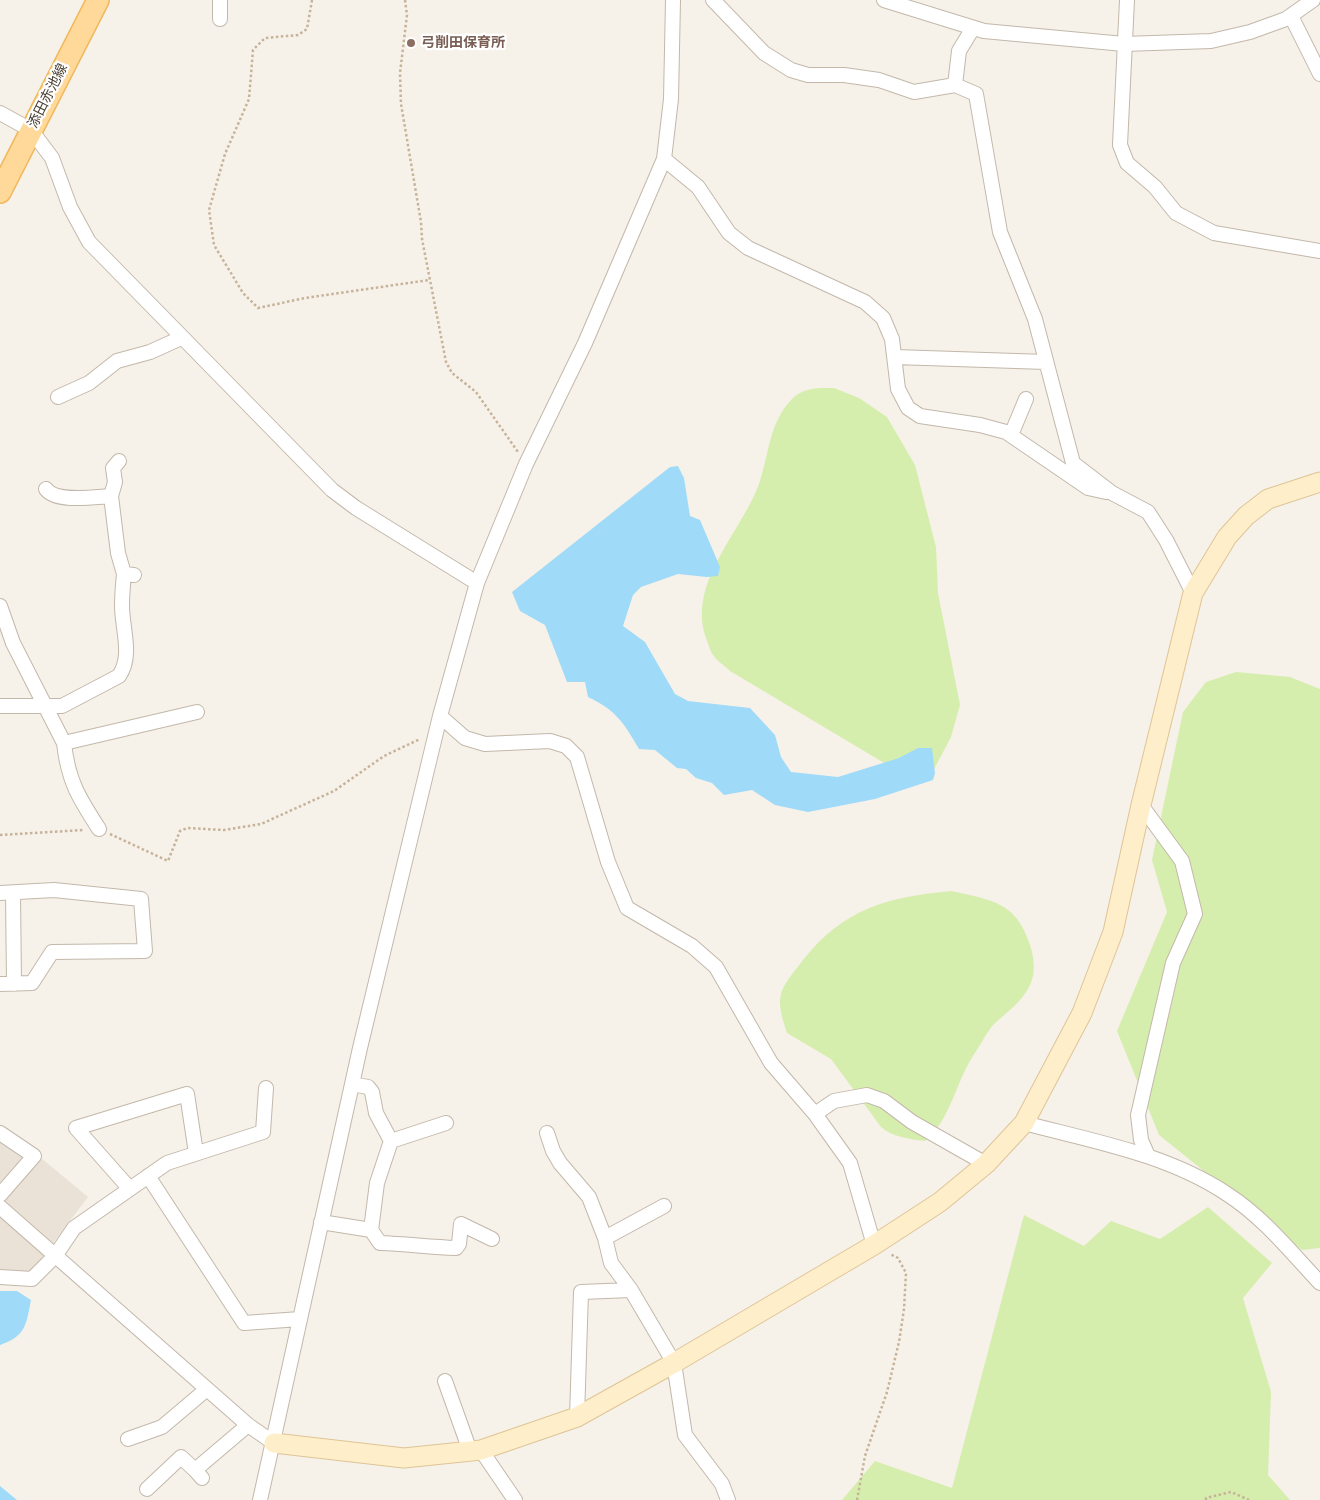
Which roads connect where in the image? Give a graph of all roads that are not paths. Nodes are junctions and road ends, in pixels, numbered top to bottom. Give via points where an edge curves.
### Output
1 (98, 0) edge
2 (220, 0) edge
3 (673, 0) edge
4 (713, 0) edge
5 (884, 0) edge
6 (1127, 0) edge
7 (1313, 0) edge
8 (1291, 16) junction
9 (220, 19) dead end
10 (973, 28) junction
11 (1124, 44) junction
12 (1320, 74) edge
13 (955, 85) junction
14 (0, 113) edge
15 (31, 130) junction
16 (664, 159) junction
17 (0, 192) edge
18 (1320, 252) edge
19 (181, 338) junction
20 (894, 357) junction
21 (1046, 362) junction
22 (58, 396) dead end
23 (1026, 399) dead end
24 (1011, 435) junction
25 (119, 461) dead end
26 (1320, 482) edge
27 (46, 489) dead end
28 (1112, 493) junction
29 (111, 496) junction
30 (477, 583) junction
31 (1193, 594) junction
32 (0, 606) edge
33 (0, 706) edge
34 (46, 708) junction
35 (197, 712) dead end
36 (440, 716) junction
37 (64, 743) junction
38 (1141, 805) junction
39 (99, 829) road end
40 (7, 893) edge
41 (7, 984) edge
42 (352, 1084) junction
43 (266, 1088) dead end
44 (816, 1114) junction
45 (1024, 1123) junction
46 (446, 1124) dead end
47 (0, 1133) edge
48 (547, 1133) dead end
49 (391, 1141) junction
50 (196, 1153) junction
51 (1148, 1156) junction
52 (986, 1164) junction
53 (148, 1176) junction
54 (130, 1189) junction
55 (0, 1195) edge
56 (664, 1206) dead end
57 (0, 1207) edge
58 (321, 1222) junction
59 (371, 1230) junction
60 (605, 1238) junction
61 (492, 1239) dead end
62 (874, 1245) junction
63 (55, 1256) junction
64 (0, 1277) edge
65 (1320, 1283) edge
66 (631, 1290) junction
67 (300, 1319) junction
68 (674, 1363) junction
69 (445, 1381) dead end
70 (207, 1389) junction
71 (577, 1417) junction
72 (248, 1425) junction
73 (128, 1439) dead end
74 (274, 1443) junction
75 (475, 1451) junction
76 (147, 1489) dead end
77 (260, 1500) edge
78 (514, 1500) edge
79 (728, 1500) edge

1 - 15 main road, 添田赤池線
2 - 9 street
3 - 16 street via 671,99
4 - 13 street via 764,53 791,70 808,75 844,75 879,80 914,92
5 - 10 street
6 - 11 street
7 - 8 street
8 - 11 street via 1250,32 1211,41
8 - 12 street
10 - 11 street
10 - 13 street via 959,51
11 - 18 street via 1120,145 1127,163 1155,187 1176,213 1214,233
13 - 21 street via 976,94 1000,232 1034,319
14 - 15 street
15 - 17 main road, 添田赤池線
15 - 19 street via 52,158 70,207 89,242
16 - 20 street via 698,187 729,233 748,248 866,302 883,318 892,338
16 - 30 street via 585,343 526,464
19 - 22 street via 150,352 117,360 88,382
19 - 30 street via 332,490
20 - 21 street
20 - 24 street via 898,389 908,408 920,416 980,425
21 - 28 street via 1073,463
23 - 24 street
24 - 28 street via 1088,488
25 - 29 street via 113,468 115,482
26 - 31 street via 1268,499 1246,516 1227,537
27 - 29 street via 50,495 59,498
28 - 31 street via 1148,512
29 - 34 street via 118,552 129,574 122,607 126,636 125,667 119,676 62,706
30 - 36 street
31 - 38 street
32 - 34 street via 13,642
33 - 34 street
34 - 37 street
35 - 37 street
36 - 42 street
36 - 44 street via 465,738 485,744 550,741 566,746 577,757 608,862 627,908 692,946 716,967 771,1063
37 - 39 street via 66,767 77,795
38 - 45 street via 1113,932 1082,1012
38 - 51 street via 1182,862 1195,914 1173,963 1138,1115 1141,1140
40 - 41 street
40 - 41 street via 54,890 141,899 145,950 52,952 32,983
42 - 49 street via 368,1086 376,1113
42 - 58 street
43 - 50 street via 263,1132
44 - 52 street via 834,1102 867,1095 884,1101 912,1122
44 - 62 street via 850,1163
45 - 51 street
45 - 52 street
46 - 49 street
47 - 55 street via 34,1156
48 - 60 street via 560,1163 589,1197
49 - 59 street via 377,1183
50 - 53 street via 167,1163
50 - 54 street via 187,1094 76,1128
51 - 65 street via 1194,1175 1228,1194 1262,1221
52 - 62 street via 940,1202
53 - 54 street
53 - 67 street via 244,1323
54 - 63 street via 74,1228
56 - 60 street
57 - 63 street
58 - 59 street
58 - 67 street
59 - 61 street via 380,1243 418,1247 456,1248 461,1224
60 - 66 street via 612,1263
62 - 68 street
63 - 64 street via 32,1279
63 - 70 street
66 - 68 street
66 - 71 street via 581,1292
67 - 74 street
68 - 71 street
68 - 79 street via 685,1435 722,1484
69 - 75 street
70 - 72 street
70 - 73 street via 162,1427
71 - 75 street
72 - 74 street
72 - 76 street via 199,1474 181,1456
74 - 75 street via 404,1458
74 - 77 street
75 - 78 street

